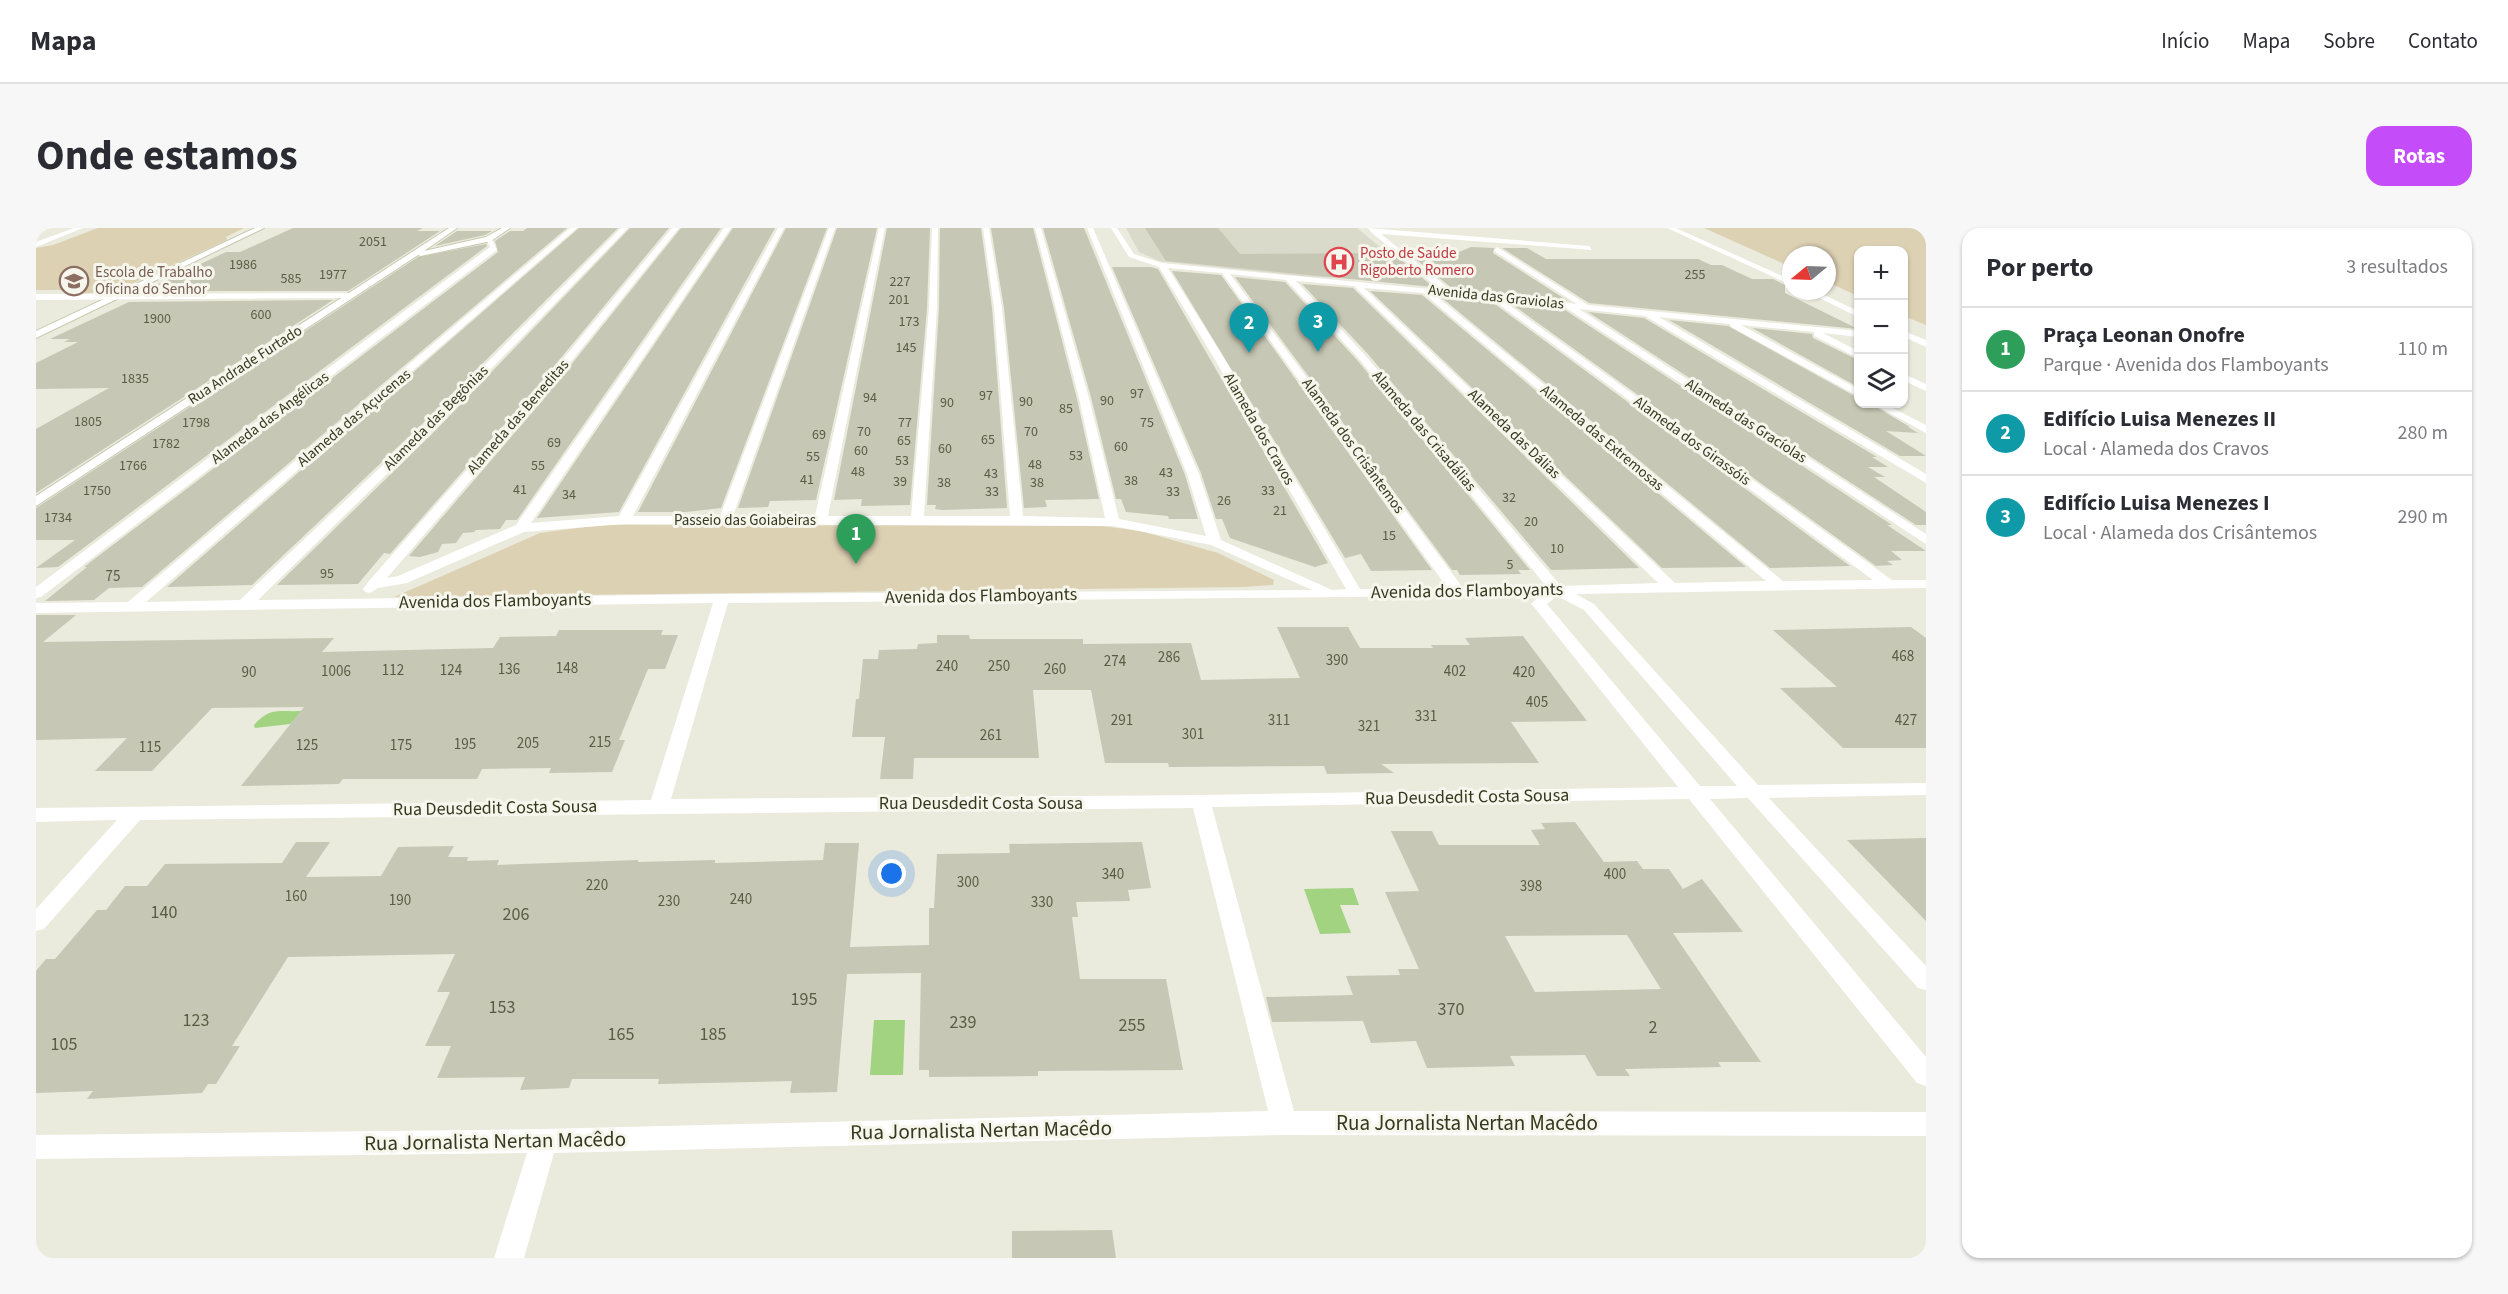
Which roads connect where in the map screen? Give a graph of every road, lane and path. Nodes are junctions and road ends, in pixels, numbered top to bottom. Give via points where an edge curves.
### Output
1 (80, 228) edge
2 (261, 228) edge
3 (454, 228) edge
4 (507, 228) edge
5 (574, 228) edge
6 (625, 228) edge
7 (676, 228) edge
8 (728, 228) edge
9 (780, 228) edge
10 (832, 228) edge
11 (882, 228) edge
12 (936, 228) edge
13 (986, 228) edge
14 (1038, 228) edge
15 (1090, 228) edge
16 (1114, 228) edge
17 (1670, 228) edge
18 (1371, 229) edge
19 (488, 239) junction
20 (36, 244) edge
21 (1589, 248) dead end
22 (1497, 249) dead end
23 (411, 256) junction
24 (1162, 265) junction
25 (1224, 271) junction
26 (1288, 277) junction
27 (1782, 279) edge
28 (1355, 283) junction
29 (1424, 290) junction
30 (1449, 293) junction
31 (351, 295) junction
32 (117, 296) junction
33 (36, 297) edge
34 (1494, 297) junction
35 (1828, 300) edge
36 (1566, 304) junction
37 (1588, 306) junction
38 (1644, 312) junction
39 (1854, 312) edge
40 (1727, 321) junction
41 (1807, 329) junction
42 (36, 334) edge
43 (1854, 334) edge
44 (1908, 336) edge
45 (1922, 342) edge
46 (1856, 354) edge
47 (1908, 379) edge
48 (1926, 388) edge
49 (1854, 391) edge
50 (1885, 408) edge
51 (1926, 430) edge
52 (1926, 479) edge
53 (36, 502) edge
54 (624, 520) junction
55 (725, 520) junction
56 (821, 520) junction
57 (917, 520) junction
58 (1017, 520) junction
59 (1113, 522) junction
60 (521, 528) junction
61 (1926, 540) edge
62 (1215, 542) junction
63 (373, 585) junction
64 (1889, 585) junction
65 (1926, 585) edge
66 (1780, 586) junction
67 (1671, 587) junction
68 (1556, 589) junction
69 (1332, 593) junction
70 (1354, 593) junction
71 (1459, 593) junction
72 (36, 594) edge
73 (722, 598) junction
74 (358, 604) junction
75 (244, 605) junction
76 (132, 606) junction
77 (36, 608) edge
78 (1926, 789) edge
79 (1753, 792) junction
80 (1694, 793) junction
81 (1201, 801) junction
82 (659, 806) junction
83 (134, 813) junction
84 (36, 815) edge
85 (36, 923) edge
86 (1926, 981) edge
87 (1926, 1075) edge
88 (1284, 1123) junction
89 (1926, 1124) edge
90 (544, 1141) junction
91 (36, 1147) edge
92 (509, 1258) edge

1 - 20 street
2 - 32 street
3 - 23 street, Rua Andrade Furtado
4 - 19 street
5 - 76 street, Alameda das Açucenas
6 - 75 street, Alameda das Begônias
7 - 63 street, Alameda das Beneditas
8 - 60 street
9 - 54 street
10 - 55 street
11 - 56 street
12 - 57 street
13 - 58 street via 998,308
14 - 59 street
15 - 62 street via 1193,474
16 - 24 street, Avenida das Graviolas via 1129,255
17 - 27 street
18 - 21 street
18 - 30 street
19 - 23 street
19 - 72 street, Alameda das Angélicas via 494,248
22 - 37 street
23 - 31 street, Rua Andrade Furtado
24 - 25 street, Avenida das Graviolas
24 - 70 street, Alameda dos Cravos
25 - 26 street, Avenida das Graviolas
25 - 71 street, Alameda dos Crisântemos
26 - 28 street, Avenida das Graviolas
26 - 68 street, Alameda das Crisadálias via 1362,357
28 - 29 street, Avenida das Graviolas
28 - 67 street, Alameda das Dálias
29 - 30 street, Avenida das Graviolas
29 - 66 street, Alameda das Extremosas
30 - 34 street, Avenida das Graviolas
31 - 32 street
31 - 53 street, Rua Andrade Furtado
32 - 33 street
32 - 42 street
34 - 36 street, Avenida das Graviolas
34 - 64 street, Alameda dos Girassóis
35 - 39 street
36 - 37 street, Avenida das Graviolas
36 - 61 street, Alameda das Gracíolas
37 - 38 street, Avenida das Graviolas
38 - 40 street, Avenida das Graviolas
38 - 52 street
40 - 41 street, Avenida das Graviolas
40 - 49 street
41 - 43 street, Avenida das Graviolas
41 - 46 street
44 - 45 street
47 - 48 street
50 - 51 street
54 - 55 street, Passeio das Goiabeiras
54 - 60 street, Passeio das Goiabeiras
55 - 56 street, Passeio das Goiabeiras
56 - 57 street, Passeio das Goiabeiras
57 - 58 street, Passeio das Goiabeiras
58 - 59 street, Passeio das Goiabeiras
59 - 62 street, Passeio das Goiabeiras
60 - 63 street, Passeio das Goiabeiras via 402,580
62 - 69 street, Passeio das Goiabeiras
63 - 74 street, Alameda das Beneditas
64 - 65 street, Avenida dos Flamboyants
64 - 66 street, Avenida dos Flamboyants
66 - 67 street, Avenida dos Flamboyants
67 - 68 street, Avenida dos Flamboyants
68 - 71 street, Avenida dos Flamboyants
68 - 79 street via 1589,607
68 - 80 street via 1539,604
69 - 70 street, Avenida dos Flamboyants
69 - 73 street, Avenida dos Flamboyants
70 - 71 street, Avenida dos Flamboyants
73 - 74 street, Avenida dos Flamboyants
73 - 82 street
74 - 75 street, Avenida dos Flamboyants
75 - 76 street, Avenida dos Flamboyants
76 - 77 street, Avenida dos Flamboyants
78 - 79 street, Rua Deusdedit Costa Sousa
79 - 80 street, Rua Deusdedit Costa Sousa
79 - 86 street
80 - 81 street, Rua Deusdedit Costa Sousa
80 - 87 street
81 - 82 street, Rua Deusdedit Costa Sousa
81 - 88 street
82 - 83 street, Rua Deusdedit Costa Sousa
83 - 84 street, Rua Deusdedit Costa Sousa
83 - 85 street
88 - 89 street, Rua Jornalista Nertan Macêdo
88 - 90 street, Rua Jornalista Nertan Macêdo
90 - 91 street, Rua Jornalista Nertan Macêdo
90 - 92 street

